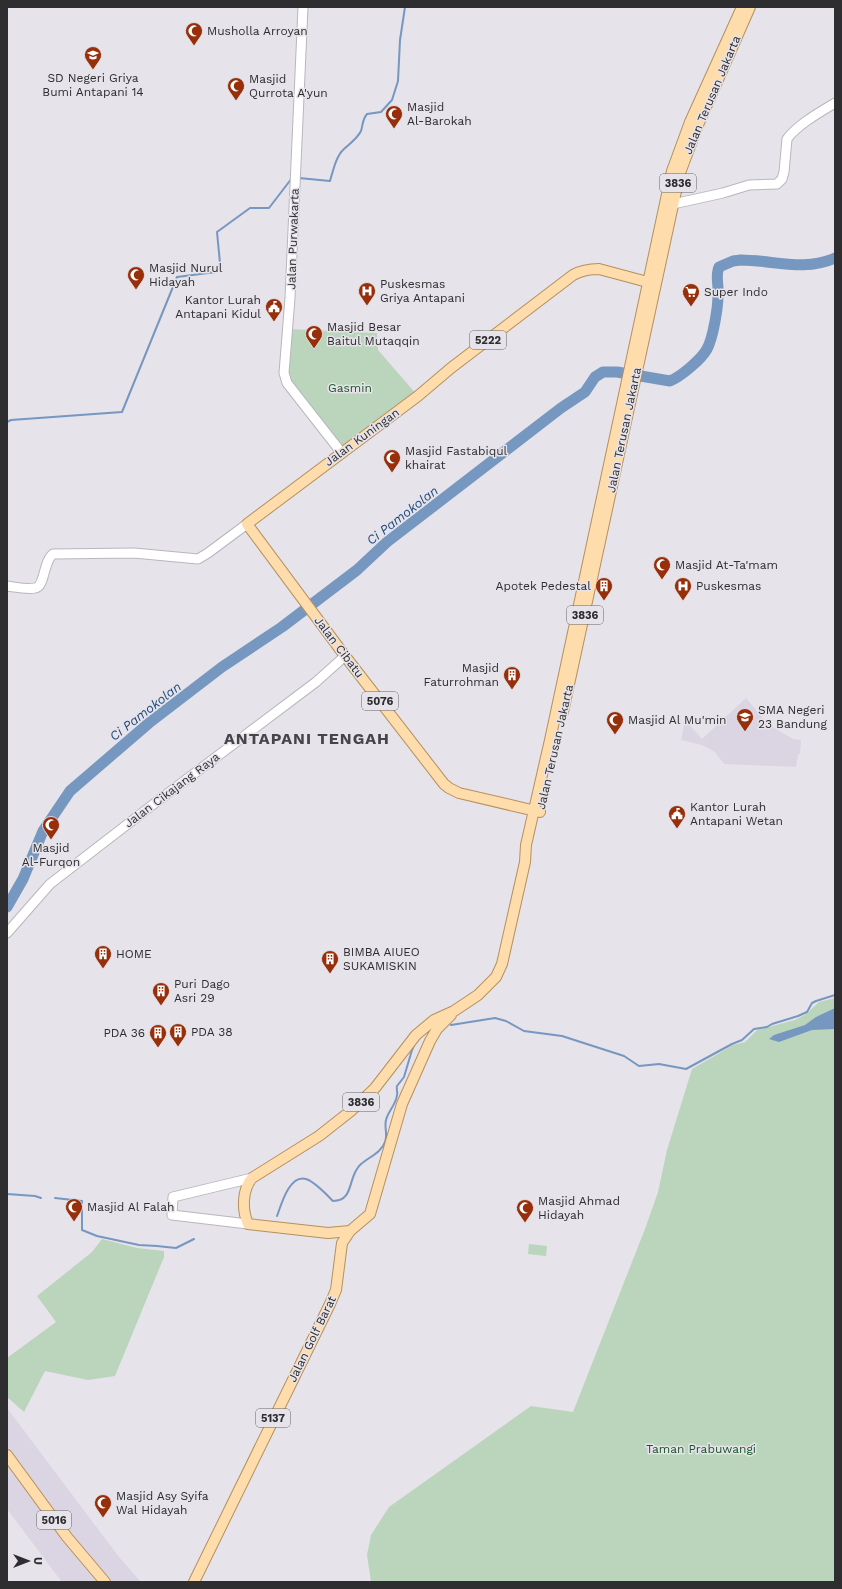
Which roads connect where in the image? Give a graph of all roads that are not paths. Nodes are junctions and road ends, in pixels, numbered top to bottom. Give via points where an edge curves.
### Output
1 (303, 7) edge
2 (742, 7) edge
3 (750, 7) edge
4 (835, 103) edge
5 (694, 124) junction
6 (673, 204) junction
7 (651, 283) junction
8 (341, 452) junction
9 (247, 524) junction
10 (7, 586) edge
11 (345, 656) junction
12 (537, 811) junction
13 (7, 933) edge
14 (454, 1011) junction
15 (423, 1028) junction
16 (435, 1033) junction
17 (252, 1178) junction
18 (248, 1224) junction
19 (350, 1231) junction
20 (328, 1232) junction
21 (340, 1251) junction
22 (7, 1455) edge
23 (105, 1582) edge
24 (194, 1582) edge

1 - 8 street, Jalan Purwakarta via 290,302 284,373 287,383
2 - 5 main road, Jalan Terusan Jakarta / 3836
3 - 5 main road, Jalan Terusan Jakarta / 3836
4 - 6 street via 787,139 782,179 777,184 748,185
5 - 6 main road, Jalan Terusan Jakarta / 3836
5 - 7 main road, Jalan Terusan Jakarta / 3836 via 672,171
6 - 7 main road, Jalan Terusan Jakarta / 3836
7 - 8 main road, Jalan Kuningan / 5222 via 599,269 581,271 573,275 418,396
7 - 12 main road, Jalan Terusan Jakarta / 3836
8 - 9 main road, Jalan Kuningan / 5222
9 - 10 street, Jalan Kuningan via 198,559 134,553 52,554 39,587 33,589
9 - 11 main road, Jalan Cibatu / 5076
11 - 12 main road, Jalan Cibatu / 5076 via 449,788 460,793
11 - 13 street, Jalan Cikajang Raya via 316,682 50,884
12 - 14 main road, Jalan Terusan Jakarta / 3836 via 526,845 525,862 502,964 496,977 478,995
14 - 15 main road, Jalan Terusan Jakarta / 3836
14 - 16 main road, Jalan Golf Barat / 5137
15 - 16 main road
15 - 17 main road, Jalan Terusan Jakarta / 3836 via 410,1041 375,1088 352,1110 319,1136
16 - 19 main road, Jalan Golf Barat / 5137 via 402,1104 370,1214
17 - 18 main road via 248,1183 245,1200 244,1215
17 - 18 street via 173,1196 172,1215
18 - 20 main road
19 - 20 main road
19 - 21 main road, Jalan Golf Barat / 5137
20 - 21 main road
21 - 24 main road, Jalan Golf Barat / 5137 via 336,1290 330,1304
22 - 23 main road, 5016

